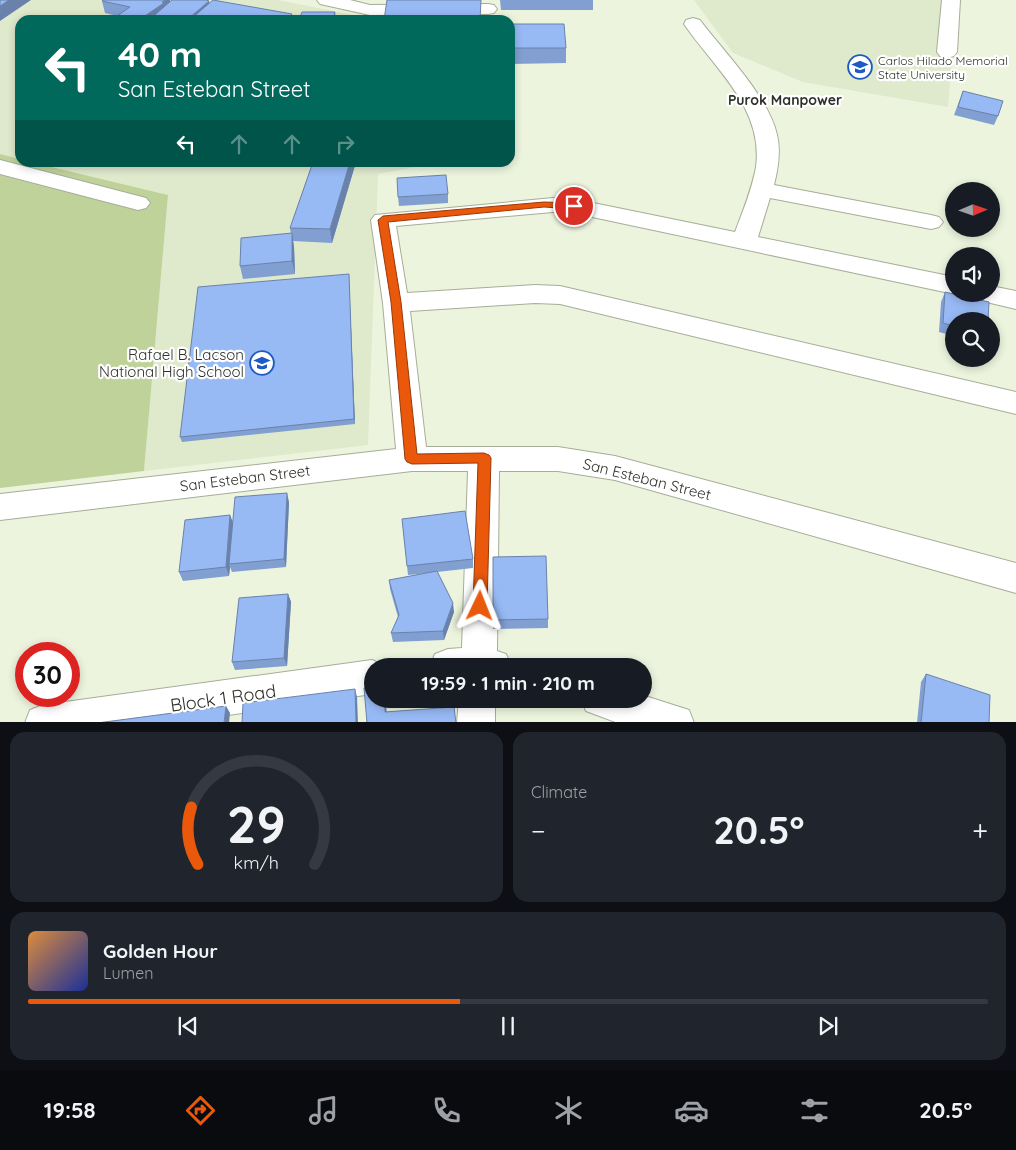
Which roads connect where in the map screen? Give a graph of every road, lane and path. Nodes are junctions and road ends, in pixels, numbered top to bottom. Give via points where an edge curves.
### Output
1 (326, 0) edge
2 (951, 0) edge
3 (488, 9) dead end
4 (371, 10) edge
5 (693, 24) dead end
6 (947, 52) dead end
7 (0, 167) edge
8 (761, 189) junction
9 (138, 203) dead end
10 (931, 222) dead end
11 (744, 241) junction
12 (945, 284) edge
13 (1000, 297) edge
14 (1016, 300) edge
15 (396, 302) junction
16 (1016, 404) edge
17 (484, 458) junction
18 (412, 459) junction
19 (0, 507) edge
20 (1016, 578) edge
21 (474, 658) edge
22 (364, 678) edge
23 (477, 708) edge
24 (629, 708) edge
25 (43, 722) edge
26 (476, 722) edge
27 (676, 722) edge

1 - 4 street
2 - 6 street
3 - 4 street
5 - 8 street via 759,114 766,131 768,150
7 - 9 street
8 - 10 street
8 - 11 street
11 - 12 street
11 - 15 street via 564,204 383,220
13 - 14 street
15 - 16 street via 560,295
15 - 18 street
17 - 18 street, San Esteban Street
17 - 20 street, San Esteban Street via 558,459 615,468
17 - 21 street
18 - 19 street, San Esteban Street
22 - 25 street, Block 1 Road
23 - 26 street
24 - 27 street

